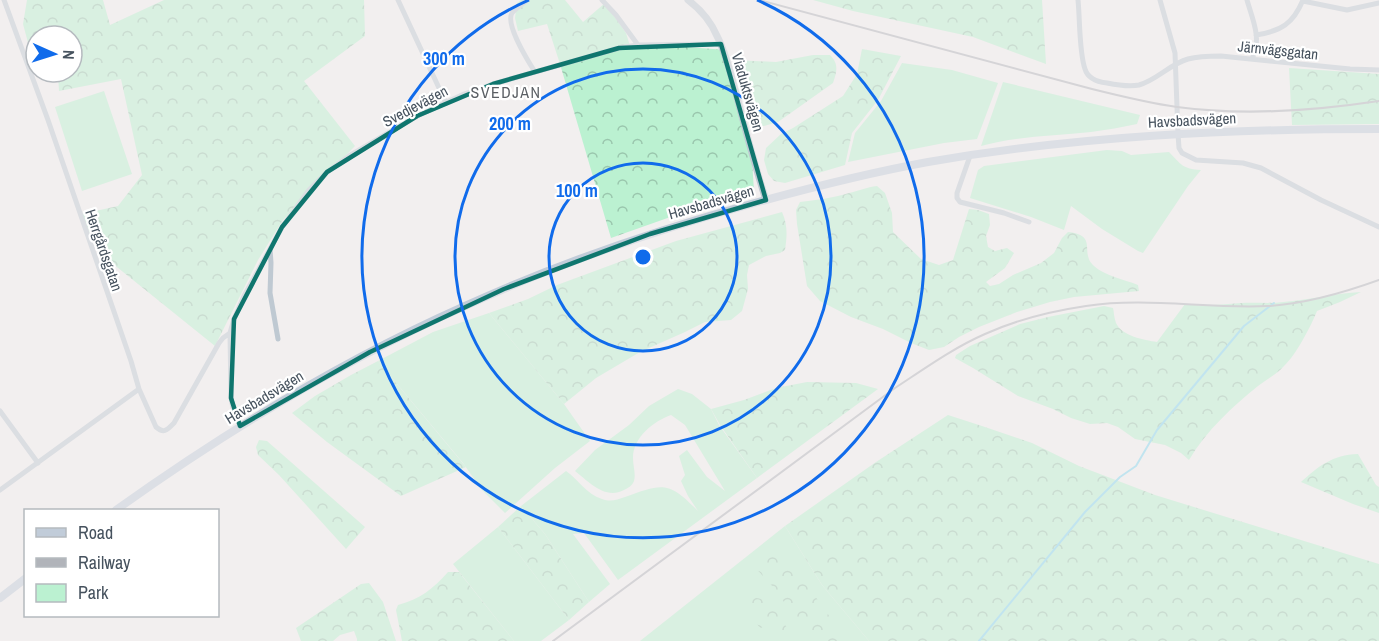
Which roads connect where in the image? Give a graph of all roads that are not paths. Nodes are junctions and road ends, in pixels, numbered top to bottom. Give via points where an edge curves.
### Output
1 (4, 0) edge
2 (398, 0) edge
3 (527, 0) edge
4 (602, 0) edge
5 (688, 0) edge
6 (1078, 0) edge
7 (1160, 0) edge
8 (1248, 0) edge
9 (1303, 1) edge
10 (1379, 3) edge
11 (1256, 35) junction
12 (721, 44) junction
13 (638, 45) junction
14 (1252, 59) junction
15 (1176, 64) junction
16 (1379, 70) edge
17 (535, 72) junction
18 (446, 103) junction
19 (1379, 129) edge
20 (1178, 134) junction
21 (970, 156) junction
22 (766, 200) junction
23 (1029, 222) dead end
24 (1379, 227) edge
25 (270, 247) junction
26 (230, 333) junction
27 (278, 339) dead end
28 (139, 389) junction
29 (0, 411) edge
30 (240, 426) junction
31 (38, 463) junction
32 (0, 490) edge
33 (117, 509) edge
34 (24, 580) edge
35 (0, 598) edge

1 - 28 street, Herrgårdsgatan
2 - 18 street
3 - 17 street via 512,13 510,22
4 - 13 street
5 - 12 street, Viaduktsvägen via 707,19
6 - 15 street, Järnvägsgatan via 1082,58 1088,76 1100,82 1140,85
7 - 15 street
8 - 11 street
9 - 10 street via 1347,10
9 - 11 street via 1284,27
11 - 14 street
12 - 13 street, Svedjevägen
12 - 22 street, Viaduktsvägen
13 - 17 street, Svedjevägen
14 - 15 street, Järnvägsgatan via 1204,57
14 - 16 street, Järnvägsgatan
15 - 20 street
17 - 18 street, Svedjevägen
18 - 25 street, Svedjevägen via 417,116 327,172 294,209
19 - 20 main road, Havsbadsvägen
20 - 21 main road, Havsbadsvägen via 1073,142
20 - 24 street via 1179,148 1187,157 1261,168
21 - 22 main road, Havsbadsvägen via 882,171
21 - 23 street via 957,194 960,202
22 - 30 main road, Havsbadsvägen via 650,234 504,289 370,352
25 - 26 street, Svedjevägen
25 - 27 street via 270,293
26 - 28 street, Svedjevägen via 219,343 167,430 156,427
26 - 30 street, Svedjevägen via 231,398
28 - 31 street
29 - 31 street
30 - 33 main road, Havsbadsvägen
31 - 32 street
34 - 35 main road

